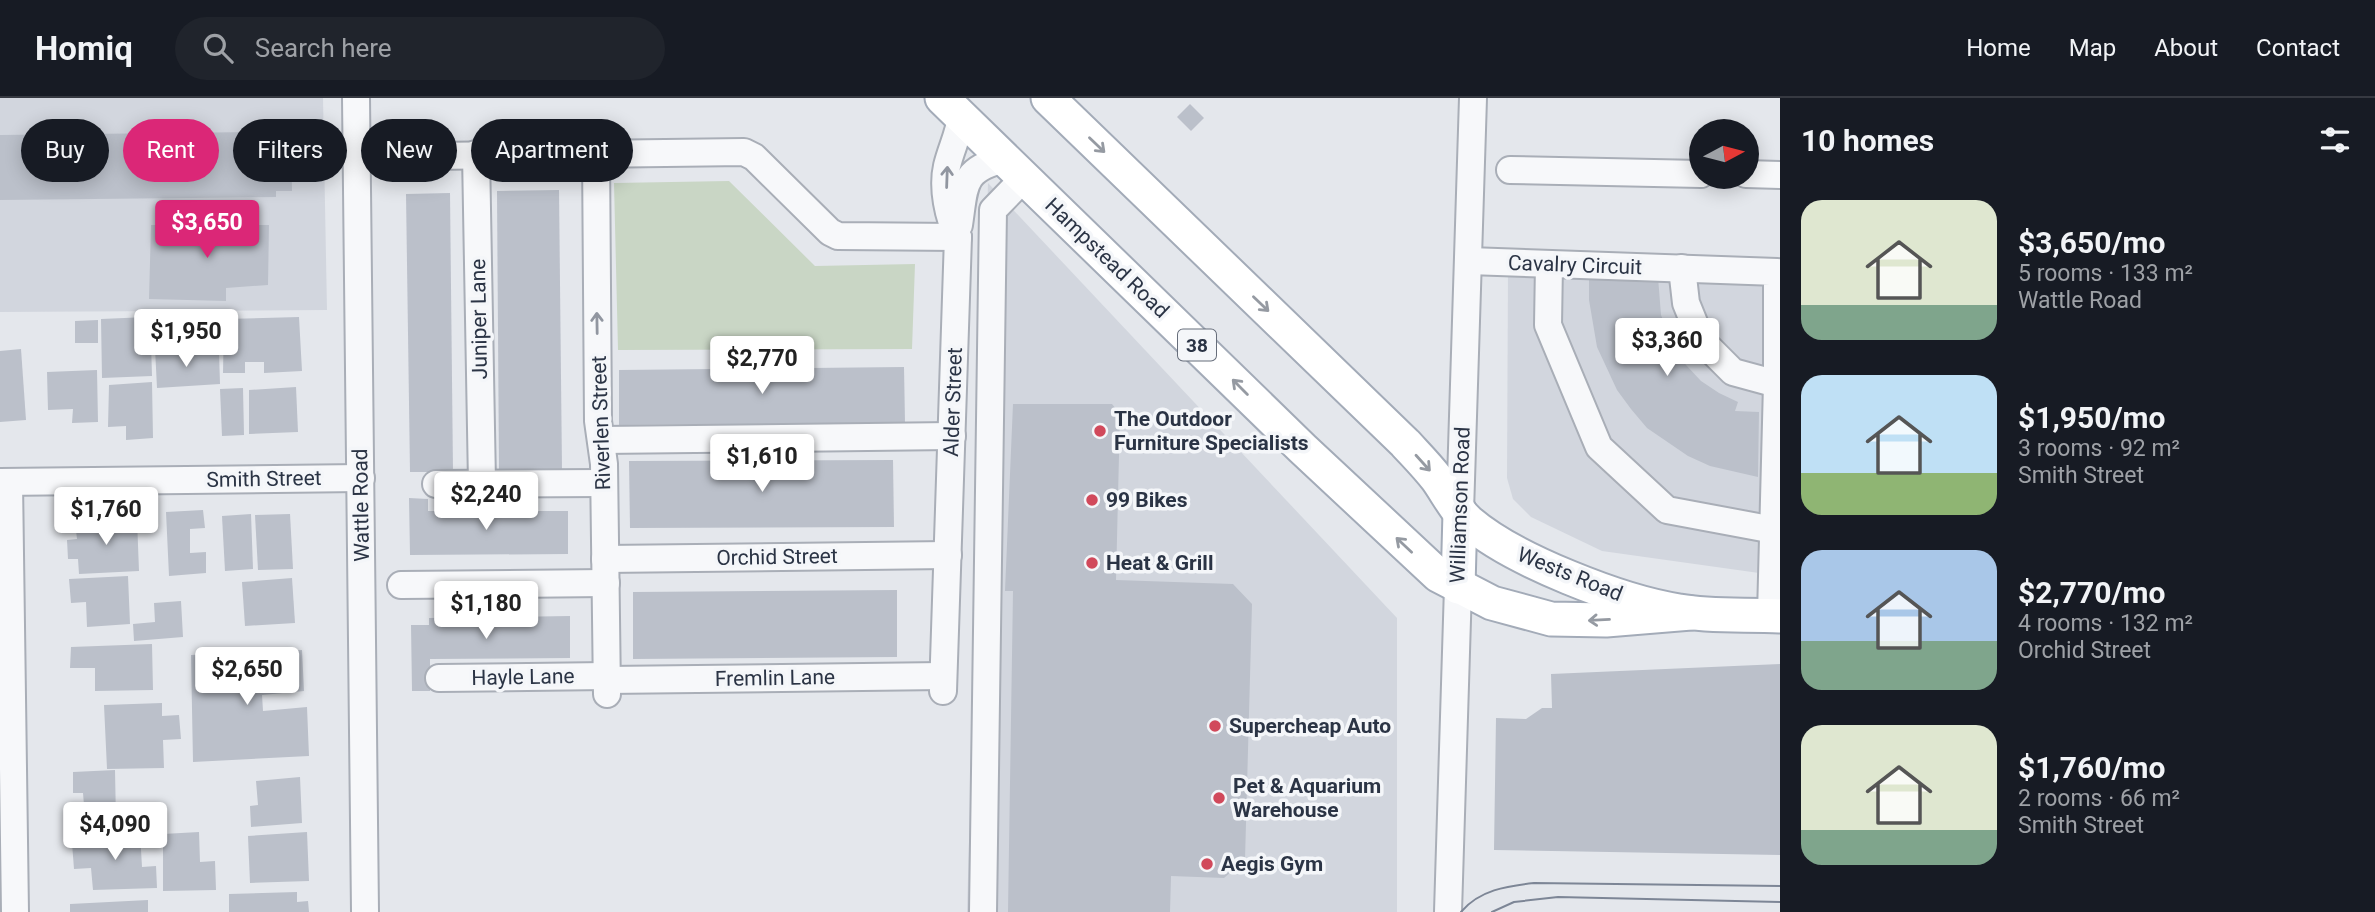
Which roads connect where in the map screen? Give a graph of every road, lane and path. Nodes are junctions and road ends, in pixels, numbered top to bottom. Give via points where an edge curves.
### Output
1 (356, 98) edge
2 (1048, 98) edge
3 (1473, 98) edge
4 (951, 108) edge
5 (633, 152) edge
6 (471, 154) edge
7 (357, 157) junction
8 (1015, 169) junction
9 (1510, 170) dead end
10 (1689, 174) edge
11 (1759, 174) edge
12 (1780, 175) edge
13 (477, 182) edge
14 (596, 182) edge
15 (958, 237) junction
16 (1469, 261) junction
17 (1549, 264) junction
18 (1682, 268) junction
19 (1777, 384) junction
20 (952, 436) junction
21 (601, 440) junction
22 (361, 478) junction
23 (4, 482) edge
24 (482, 483) junction
25 (604, 483) junction
26 (436, 484) dead end
27 (1777, 488) edge
28 (1460, 512) junction
29 (1774, 530) junction
30 (948, 555) junction
31 (605, 571) junction
32 (401, 585) dead end
33 (1458, 587) junction
34 (1691, 613) junction
35 (1775, 616) edge
36 (439, 678) dead end
37 (607, 683) junction
38 (943, 684) joint
39 (15, 912) edge
40 (365, 912) edge
41 (983, 912) edge
42 (1448, 912) edge

1 - 7 street, Wattle Road
2 -> 28 main road, 38 via 1405,443
3 - 16 street, Williamson Road
4 - 8 main road, Hampstead Road / 38
15 -> 4 street, Alder Street via 949,214 946,173 960,130
5 - 15 street via 744,152 838,236
6 - 7 street
7 - 22 street, Wattle Road
8 - 15 street via 985,165 970,175
33 -> 8 main road, Hampstead Road / 38 via 1399,541
8 - 41 street via 993,210
9 - 10 street
11 - 12 street
13 - 24 street, Juniper Lane
21 -> 14 street, Riverlen Street
15 - 20 street, Alder Street
16 - 17 street, Cavalry Circuit
16 - 28 street, Williamson Road
17 - 18 street, Cavalry Circuit
17 - 29 street via 1548,326 1599,447 1667,510
18 - 19 street via 1686,303 1701,340 1733,372
18 - 19 street, Cavalry Circuit via 1777,272
19 - 27 street, Cavalry Circuit
20 - 21 street
20 - 30 street, Alder Street
21 - 25 street, Riverlen Street
22 - 23 street, Smith Street
22 - 40 street, Wattle Road
23 - 39 street
24 - 25 street
24 - 26 street
25 - 31 street, Riverlen Street
27 - 29 street, Cavalry Circuit
28 - 33 main road, Williamson Road
28 - 34 main road, Wests Road / 38 via 1499,543 1571,577 1647,604
29 - 35 street, Cavalry Circuit
30 - 31 street, Orchid Street
30 - 38 street, Alder Street
31 - 32 street, Orchid Street
31 - 37 street, Riverlen Street
34 -> 33 main road, Wests Road / 38 via 1562,621 1508,610
33 - 42 street, Williamson Road
34 - 35 main road, Wests Road / 38
36 - 37 street, Hayle Lane
37 - 38 street, Fremlin Lane

